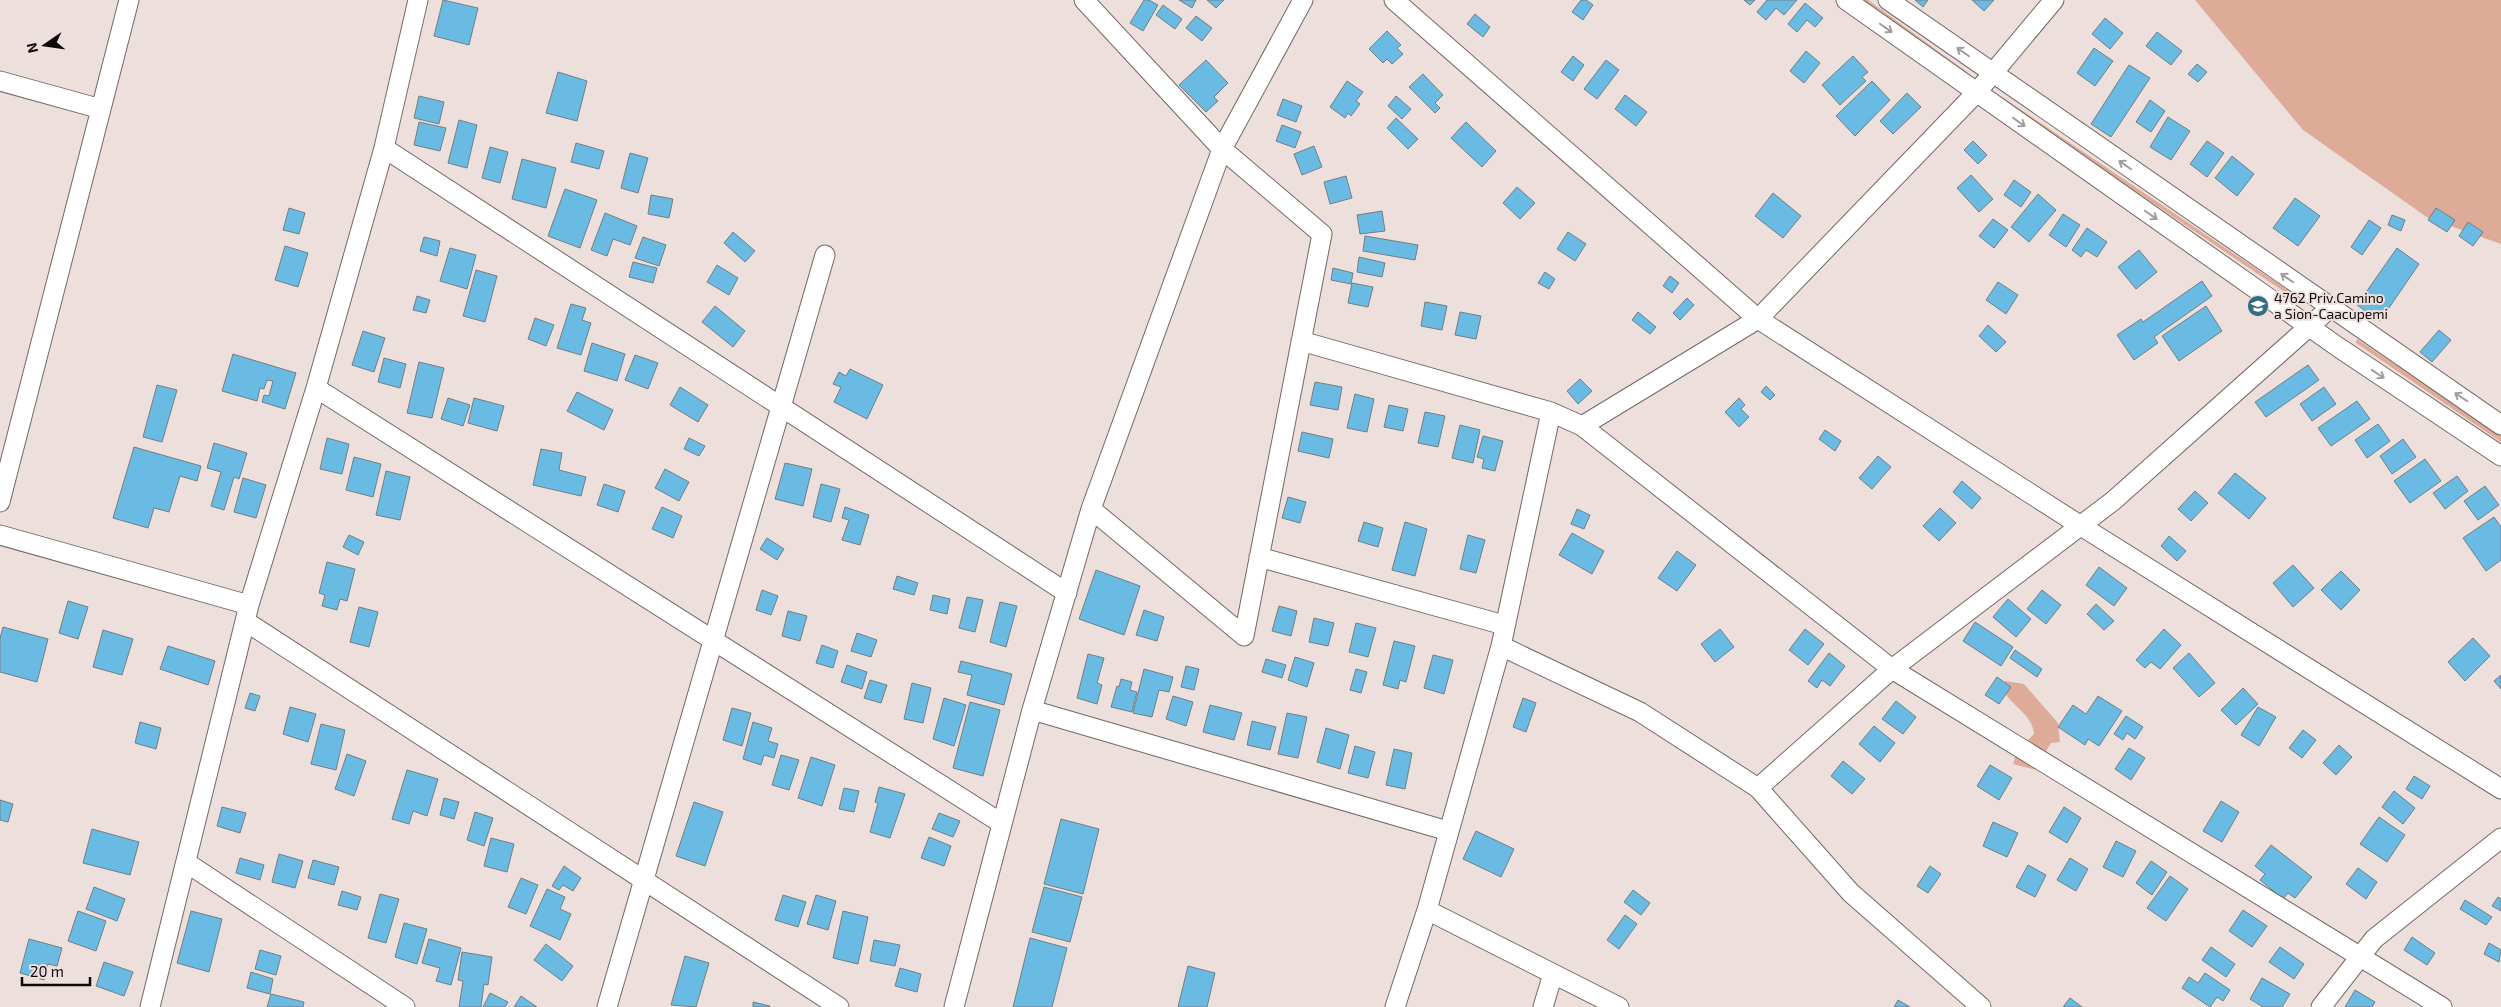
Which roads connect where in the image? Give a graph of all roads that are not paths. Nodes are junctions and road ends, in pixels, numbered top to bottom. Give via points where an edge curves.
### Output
1 (129, 0) edge
2 (418, 0) edge
3 (1084, 0) edge
4 (1303, 0) edge
5 (1394, 0) edge
6 (1846, 0) edge
7 (1888, 0) edge
8 (2054, 0) edge
9 (1993, 73) junction
10 (0, 82) edge
11 (1977, 92) junction
12 (101, 109) junction
13 (384, 148) junction
14 (1222, 149) junction
15 (825, 255) dead end
16 (2330, 308) junction
17 (1758, 318) junction
18 (2309, 326) junction
19 (1301, 341) junction
20 (316, 388) junction
21 (780, 407) junction
22 (1551, 412) junction
23 (2501, 425) edge
24 (1582, 426) junction
25 (2501, 456) edge
26 (0, 502) edge
27 (1091, 509) junction
28 (2081, 526) junction
29 (0, 535) edge
30 (1259, 557) junction
31 (1067, 593) junction
32 (247, 613) junction
33 (1504, 625) junction
34 (714, 640) junction
35 (1501, 646) junction
36 (1892, 669) junction
37 (1032, 710) junction
38 (1758, 788) junction
39 (2501, 789) edge
40 (1002, 823) junction
41 (1448, 831) junction
42 (2501, 838) edge
43 (187, 863) junction
44 (642, 879) junction
45 (1427, 910) junction
46 (2361, 956) junction
47 (1553, 974) junction
48 (150, 1007) edge
49 (405, 1007) edge
50 (608, 1007) edge
51 (839, 1007) edge
52 (954, 1007) edge
53 (1395, 1007) edge
54 (1543, 1007) edge
55 (1619, 1007) edge
56 (1980, 1007) edge
57 (2321, 1007) edge
58 (2442, 1007) edge

1 - 12 street
2 - 13 street
3 - 14 street
4 - 14 street
5 - 17 street
6 -> 11 street
9 -> 7 street
8 - 9 street
9 - 11 street
16 -> 9 street
10 - 12 street
11 - 17 street
11 -> 18 street
12 - 26 street
13 - 20 street
13 - 21 street
14 - 19 street via 1322,234
14 - 27 street
15 - 21 street
16 - 18 street
23 -> 16 street
17 - 24 street
17 - 28 street
18 -> 25 street
18 - 28 street
19 - 22 street
19 - 30 street
20 - 32 street
20 - 34 street
21 - 31 street
21 - 34 street
22 - 24 street
22 - 33 street
24 - 36 street
27 - 30 street via 1244,636
27 - 31 street
28 - 36 street
28 - 39 street
29 - 32 street
30 - 33 street
31 - 37 street
32 - 43 street
32 - 44 street
33 - 35 street
34 - 40 street
34 - 44 street
35 - 38 street via 1640,712
35 - 41 street
36 - 38 street
36 - 46 street
37 - 40 street
37 - 41 street
38 - 56 street via 1851,893
40 - 52 street
41 - 45 street
42 - 46 street via 2374,939
43 - 48 street
43 - 49 street
44 - 50 street
44 - 51 street
45 - 47 street
45 - 53 street
46 - 57 street
46 - 58 street
47 - 54 street
47 - 55 street

